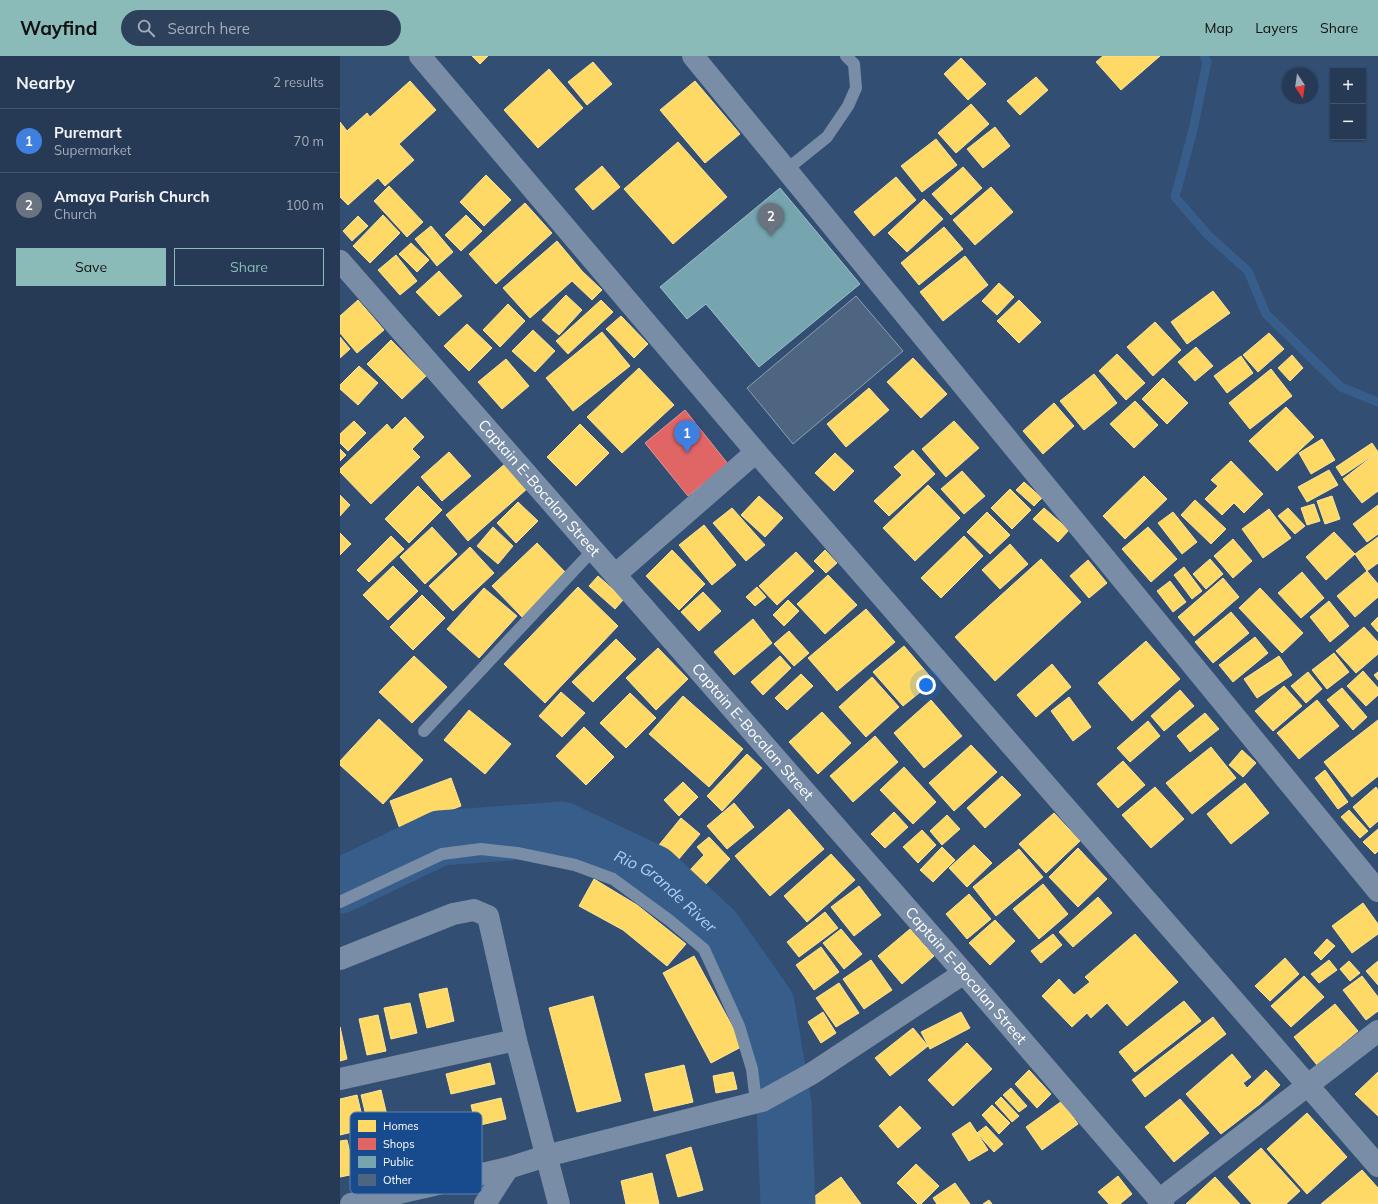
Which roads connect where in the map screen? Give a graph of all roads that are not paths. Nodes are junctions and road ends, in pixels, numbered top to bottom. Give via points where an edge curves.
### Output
1 (420, 56) edge
2 (692, 56) edge
3 (846, 56) edge
4 (786, 170) junction
5 (340, 261) edge
6 (756, 452) junction
7 (593, 550) junction
8 (615, 575) junction
9 (424, 730) dead end
10 (1378, 891) edge
11 (340, 902) edge
12 (340, 959) edge
13 (964, 973) junction
14 (1378, 1031) edge
15 (516, 1040) junction
16 (340, 1079) edge
17 (1307, 1085) junction
18 (759, 1101) junction
19 (546, 1156) junction
20 (1378, 1166) edge
21 (508, 1168) junction
22 (482, 1174) edge
23 (395, 1194) edge
24 (1161, 1202) edge
25 (351, 1204) edge
26 (485, 1204) edge
27 (559, 1204) edge

1 - 6 street
2 - 4 street
3 - 4 lane via 854,64 856,88 848,106 827,137
4 - 10 street
5 - 7 street, Captain E-Bocalan Street
6 - 8 street
6 - 17 street
7 - 8 street, Captain E-Bocalan Street
7 - 9 lane
8 - 13 street, Captain E-Bocalan Street
11 - 18 lane via 442,854 481,849 517,853 575,865 613,879 670,920 704,949 739,1026
12 - 15 street via 453,914 474,910 488,916
13 - 18 street via 811,1074
13 - 24 street, Captain E-Bocalan Street
14 - 17 street
15 - 16 street
15 - 19 street
17 - 20 street
17 - 24 street
18 - 19 street
19 - 21 street
19 - 27 street
21 - 22 street
21 - 26 street
23 - 25 street

